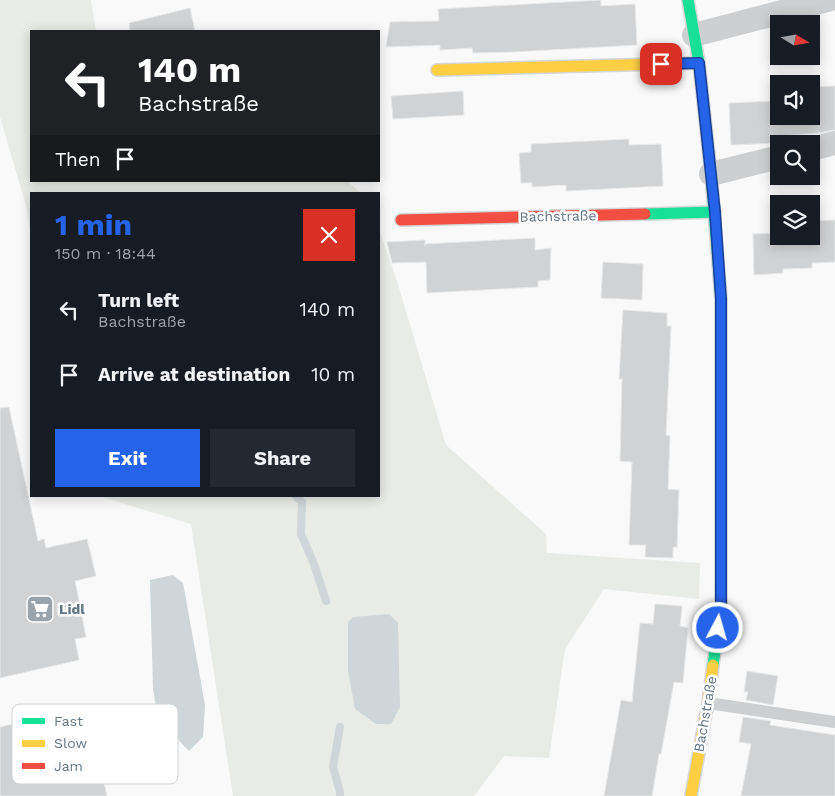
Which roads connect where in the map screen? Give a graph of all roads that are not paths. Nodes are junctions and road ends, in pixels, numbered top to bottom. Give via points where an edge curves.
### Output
1 (688, 0) edge
2 (828, 0) edge
3 (694, 35) junction
4 (699, 63) junction
5 (437, 70) dead end
6 (835, 143) edge
7 (820, 147) edge
8 (770, 159) edge
9 (711, 174) junction
10 (715, 212) junction
11 (401, 220) dead end
12 (708, 703) junction
13 (835, 722) edge
14 (691, 796) edge

1 - 3 street, Bachstraße
2 - 3 street
3 - 4 street, Bachstraße
4 - 5 street
4 - 9 street, Bachstraße
6 - 7 street
8 - 9 street
9 - 10 street, Bachstraße
10 - 11 street, Bachstraße
10 - 12 street, Bachstraße via 721,299 721,610
12 - 13 lane
12 - 14 street, Bachstraße

